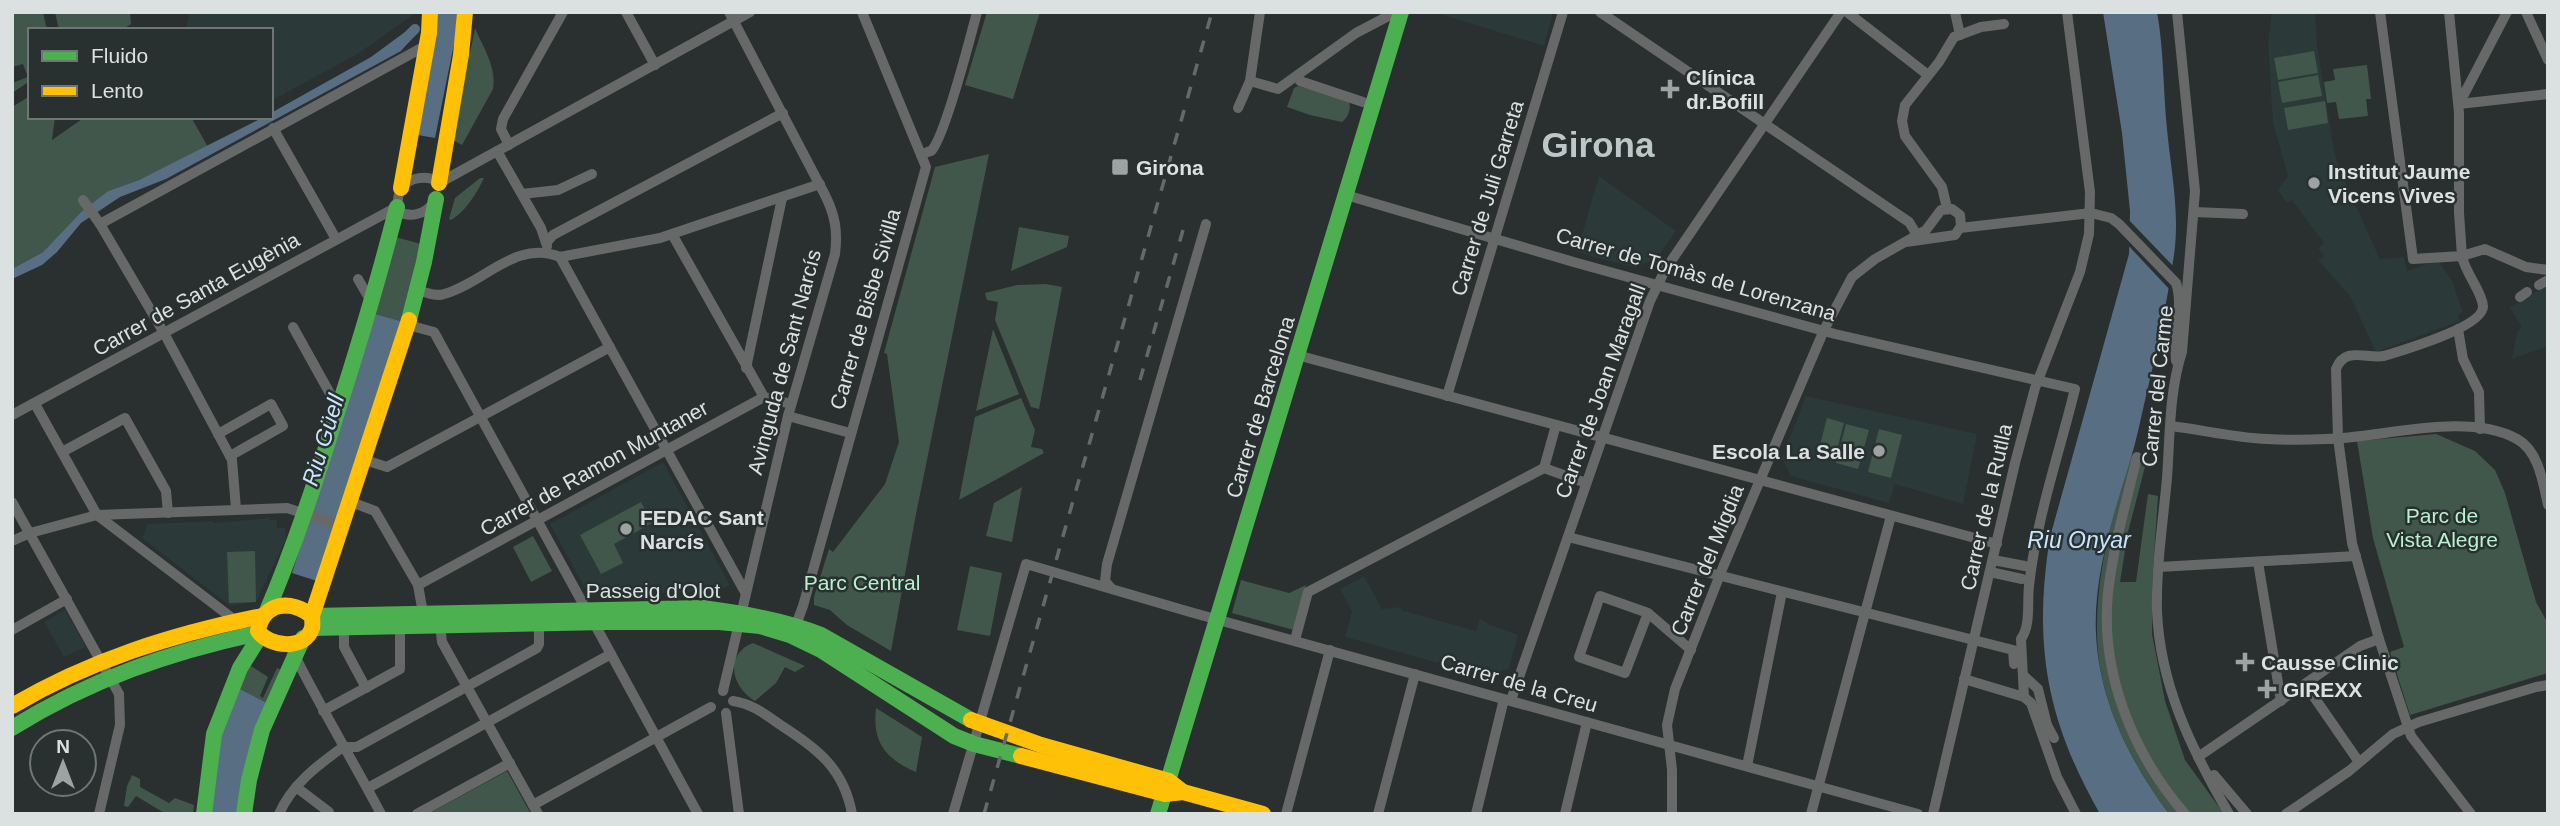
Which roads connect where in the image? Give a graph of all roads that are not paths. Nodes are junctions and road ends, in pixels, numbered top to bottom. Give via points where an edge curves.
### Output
1 (430, 12) edge
2 (465, 12) edge
3 (563, 12) edge
4 (626, 12) edge
5 (750, 12) edge
6 (862, 12) edge
7 (977, 12) edge
8 (1260, 12) edge
9 (1398, 12) edge
10 (1563, 12) edge
11 (1600, 12) edge
12 (1841, 12) edge
13 (1847, 12) edge
14 (1955, 12) edge
15 (2067, 12) edge
16 (2177, 12) edge
17 (2380, 12) edge
18 (2449, 12) edge
19 (2507, 12) edge
20 (2526, 12) edge
21 (732, 17) edge
22 (2004, 24) dead end
23 (1960, 35) junction
24 (427, 45) junction
25 (2548, 60) edge
26 (655, 65) junction
27 (1928, 75) junction
28 (1250, 81) junction
29 (1300, 81) dead end
30 (2548, 94) edge
31 (1363, 102) dead end
32 (2459, 104) junction
33 (1238, 108) dead end
34 (783, 113) junction
35 (1764, 125) junction
36 (273, 128) junction
37 (509, 145) junction
38 (497, 151) junction
39 (921, 155) junction
40 (592, 174) dead end
41 (820, 184) junction
42 (401, 188) junction
43 (438, 191) junction
44 (522, 194) junction
45 (1346, 195) junction
46 (782, 198) junction
47 (82, 200) dead end
48 (1947, 208) junction
49 (397, 209) junction
50 (2194, 212) junction
51 (2091, 213) junction
52 (2243, 214) dead end
53 (1934, 219) junction
54 (1206, 223) dead end
55 (100, 224) junction
56 (1960, 228) junction
57 (672, 234) junction
58 (1917, 235) junction
59 (1948, 236) junction
60 (1495, 238) junction
61 (336, 239) junction
62 (1906, 242) junction
63 (548, 247) junction
64 (2462, 256) junction
65 (560, 257) junction
66 (2548, 270) edge
67 (358, 279) dead end
68 (1658, 284) junction
69 (417, 290) junction
70 (372, 303) junction
71 (2493, 314) dead end
72 (2474, 321) junction
73 (413, 326) junction
74 (293, 327) dead end
75 (2458, 329) junction
76 (1824, 330) junction
77 (164, 333) junction
78 (610, 347) junction
79 (1297, 355) junction
80 (2177, 366) junction
81 (746, 368) junction
82 (2038, 380) junction
83 (1447, 396) junction
84 (764, 397) junction
85 (35, 404) junction
86 (791, 404) junction
87 (338, 408) junction
88 (12, 415) edge
89 (788, 416) junction
90 (481, 418) junction
91 (1556, 425) junction
92 (2171, 426) junction
93 (2480, 429) junction
94 (850, 433) junction
95 (218, 434) junction
96 (1602, 437) junction
97 (2338, 438) junction
98 (667, 450) junction
99 (62, 452) junction
100 (2137, 457) dead end
101 (231, 458) junction
102 (365, 460) junction
103 (1544, 468) junction
104 (1760, 480) junction
105 (1586, 483) junction
106 (12, 502) edge
107 (351, 502) junction
108 (2548, 505) edge
109 (236, 509) junction
110 (168, 513) junction
111 (305, 513) junction
112 (97, 515) junction
113 (1891, 516) junction
114 (538, 521) junction
115 (340, 525) dead end
116 (30, 533) junction
117 (1568, 537) junction
118 (12, 541) edge
119 (1997, 544) junction
120 (2356, 556) junction
121 (1993, 559) junction
122 (2258, 562) junction
123 (2028, 567) junction
124 (2159, 567) junction
125 (1990, 572) junction
126 (1720, 576) junction
127 (2025, 580) junction
128 (418, 585) junction
129 (1111, 588) junction
130 (745, 592) junction
131 (1782, 592) junction
132 (67, 599) junction
133 (1865, 612) junction
134 (423, 613) junction
135 (265, 614) junction
136 (1648, 614) junction
137 (590, 617) junction
138 (739, 618) junction
139 (1217, 619) junction
140 (236, 621) junction
141 (440, 624) junction
142 (539, 624) junction
143 (400, 625) junction
144 (796, 625) junction
145 (344, 626) junction
146 (309, 628) junction
147 (12, 630) edge
148 (260, 635) junction
149 (2379, 639) junction
150 (1295, 640) junction
151 (1974, 640) junction
152 (1330, 650) junction
153 (1691, 650) junction
154 (611, 654) junction
155 (296, 656) junction
156 (102, 660) junction
157 (2019, 670) junction
158 (1415, 674) junction
159 (110, 676) junction
160 (1964, 679) junction
161 (2305, 684) junction
162 (467, 687) junction
163 (366, 688) junction
164 (2547, 689) edge
165 (723, 691) junction
166 (2024, 697) junction
167 (1507, 700) junction
168 (733, 701) junction
169 (2281, 701) junction
170 (12, 706) edge
171 (711, 707) junction
172 (323, 711) junction
173 (726, 713) junction
174 (1587, 722) junction
175 (487, 723) junction
176 (980, 723) junction
177 (2408, 726) junction
178 (12, 728) edge
179 (656, 737) junction
180 (2054, 738) dead end
181 (974, 744) junction
182 (1670, 745) junction
183 (343, 747) junction
184 (2198, 757) junction
185 (2359, 762) junction
186 (510, 763) junction
187 (1747, 766) junction
188 (2221, 783) junction
189 (1819, 786) junction
190 (296, 787) junction
191 (368, 788) junction
192 (1167, 788) junction
193 (536, 809) edge
194 (329, 812) dead end
195 (99, 814) edge
196 (204, 814) edge
197 (244, 814) edge
198 (279, 814) edge
199 (381, 814) edge
200 (417, 814) edge
201 (698, 814) edge
202 (739, 814) edge
203 (852, 814) edge
204 (953, 814) edge
205 (1158, 814) edge
206 (1263, 814) edge
207 (1286, 814) edge
208 (1378, 814) edge
209 (1476, 814) edge
210 (1565, 814) edge
211 (1672, 814) edge
212 (1811, 814) edge
213 (1918, 814) edge
214 (1933, 814) edge
215 (2076, 814) edge
216 (2185, 814) edge
217 (2229, 814) edge
218 (2239, 814) edge
219 (2247, 814) edge
220 (2286, 814) edge
221 (2471, 814) edge

1 - 24 main road
2 - 43 main road
3 - 37 street via 503,119 501,129
4 - 26 street
5 - 21 street
6 - 39 street
7 - 39 street via 937,141 931,151
8 - 28 street
9 - 28 street via 1356,33 1278,89
9 - 45 main road, Carrer de Barcelona
10 - 60 street, Carrer de Juli Garreta
11 - 35 street
12 - 35 street, Carrer de Joan Maragall
13 - 27 street
14 - 23 street
15 - 51 street, Carrer de la Rutlla
16 - 50 street, Carrer del Carme
17 - 64 street via 2413,259
18 - 32 street
19 - 32 street
20 - 25 street
21 - 26 street
21 - 34 street, Avinguda de Sant Narcís
22 - 23 street
23 - 27 street
24 - 36 street
24 - 42 main road
26 - 37 street
27 - 48 street via 1905,105 1902,121 1905,136 1942,187
28 - 33 street
29 - 31 street
30 - 32 street
32 - 64 street
34 - 41 street, Avinguda de Sant Narcís
34 - 63 street via 553,235
35 - 58 street via 1909,222
35 - 68 street, Carrer de Joan Maragall
36 - 55 street
36 - 61 street
37 - 38 street
38 - 43 street
38 - 44 street
39 - 94 street, Carrer de Bisbe Sivilla via 926,167
40 - 44 street via 558,190
41 - 46 street
41 - 86 street, Avinguda de Sant Narcís via 833,211 835,254
42 - 43 street via 419,178 434,179
42 - 49 street
43 - 49 street via 431,206 419,213 404,214
43 - 69 main road
44 - 63 street
45 - 60 street, Carrer de Tomàs de Lorenzana
45 - 79 main road, Carrer de Barcelona
46 - 57 street
46 - 81 street
47 - 55 street
48 - 53 street
48 - 56 street via 1960,215
49 - 61 street, Carrer de Santa Eugènia
49 - 70 main road
50 - 52 street
50 - 80 street, Carrer del Carme
51 - 56 street
51 - 80 street via 2111,218 2173,279 2179,292 2174,339
51 - 82 street, Carrer de la Rutlla via 2084,261
53 - 58 street, Carrer del Migdia
53 - 59 street via 1937,232
54 - 129 street via 1107,564 1105,581
55 - 77 street
56 - 59 street
57 - 65 street
57 - 81 street
58 - 62 street, Carrer del Migdia
59 - 62 street
60 - 68 street, Carrer de Tomàs de Lorenzana
60 - 83 street, Carrer de Juli Garreta
61 - 77 street, Carrer de Santa Eugènia
62 - 76 street, Carrer del Migdia via 1852,277
63 - 65 street
63 - 69 street via 529,251 443,295
64 - 66 street via 2485,249 2526,267
64 - 72 street via 2483,302 2482,313
65 - 78 street
67 - 70 street
68 - 76 street, Carrer de Tomàs de Lorenzana
68 - 96 street, Carrer de Joan Maragall
69 - 73 main road
70 - 87 main road
71 - 72 street
72 - 75 street
73 - 90 street via 434,332
73 - 102 main road
74 - 87 street
75 - 93 street via 2463,359 2479,391
75 - 97 street via 2384,356 2357,354 2342,359 2336,369
76 - 82 street, Carrer de Tomàs de Lorenzana
76 - 104 street, Carrer del Migdia
77 - 85 street, Carrer de Santa Eugènia
77 - 95 street
78 - 90 street
78 - 98 street
79 - 83 street
79 - 139 main road, Carrer de Barcelona
80 - 92 street, Carrer del Carme
81 - 84 street
82 - 119 street, Carrer de la Rutlla
82 - 123 street, Carrer de Tomàs de Lorenzana via 2076,389
83 - 91 street
84 - 86 street
84 - 98 street, Carrer de Ramon Muntaner
85 - 88 street, Carrer de Santa Eugènia
85 - 99 street
86 - 89 street, Avinguda de Sant Narcís
87 - 111 main road
89 - 94 street
89 - 130 street, Avinguda de Sant Narcís
90 - 102 street via 387,467
90 - 114 street
91 - 96 street
91 - 103 street
92 - 97 street via 2265,439
92 - 124 street, Carrer del Carme
93 - 97 street via 2432,427
93 - 108 street via 2514,437 2527,447
94 - 144 street, Carrer de Bisbe Sivilla
95 - 101 street
95 - 101 street via 271,404 283,426
96 - 104 street
96 - 105 street, Carrer de Joan Maragall
97 - 120 street
98 - 114 street, Carrer de Ramon Muntaner
98 - 130 street
99 - 110 street via 125,418 166,491
99 - 112 street
100 - 216 street via 2108,593 2110,664 2129,724
101 - 109 street
102 - 107 main road
103 - 105 street
103 - 150 street via 1308,592
104 - 113 street
104 - 126 street, Carrer del Migdia
105 - 117 street, Carrer de Joan Maragall
106 - 116 street
107 - 128 street via 375,511
107 - 146 main road
109 - 110 street
109 - 111 street via 287,508
110 - 112 street
111 - 115 street
111 - 135 main road
112 - 116 street
112 - 140 street
113 - 119 street
113 - 133 street
114 - 128 street, Carrer de Ramon Muntaner
114 - 137 street
116 - 118 street
116 - 132 street
117 - 126 street
117 - 167 street, Carrer de Joan Maragall
119 - 121 street, Carrer de la Rutlla
120 - 122 street
120 - 149 street
121 - 123 street
121 - 125 street, Carrer de la Rutlla
122 - 124 street
122 - 169 street
123 - 127 street
124 - 184 street, Carrer del Carme via 2157,621 2166,674
125 - 127 street
125 - 151 street, Carrer de la Rutlla
126 - 131 street
126 - 153 street, Carrer del Migdia
127 - 157 street via 2026,632 2021,639
128 - 134 street
129 - 139 street, Carrer de la Creu
129 - 176 street, Carrer de la Creu via 1026,564
130 - 138 street, Avinguda de Sant Narcís
131 - 133 street
131 - 187 street
132 - 147 street
132 - 156 street
133 - 151 street
133 - 189 street
134 - 137 main road, Passeig d'Olot
134 - 146 main road, Passeig d'Olot
135 - 140 main road
135 - 146 main road via 293,605 304,609
135 - 148 main road via 258,627
136 - 136 street via 1600,596 1579,657 1625,673
136 - 153 street
137 - 138 main road, Passeig d'Olot
137 - 142 main road, Passeig d'Olot
137 - 154 street
138 - 144 main road, Passeig d'Olot
138 - 165 street, Avinguda de Sant Narcís
138 - 181 main road, Passeig d'Olot via 821,650 954,736
139 - 150 street, Carrer de la Creu
139 - 192 main road, Carrer de Barcelona
140 - 156 main road via 158,639
141 - 142 main road, Passeig d'Olot
141 - 143 main road, Passeig d'Olot
141 - 162 street via 442,642
142 - 162 street via 537,648
143 - 145 main road, Passeig d'Olot
143 - 163 street via 400,669
144 - 176 main road, Passeig d'Olot
145 - 146 main road, Passeig d'Olot
145 - 163 street via 344,647
146 - 148 main road via 296,643 268,643
146 - 155 main road
148 - 159 main road via 187,649
148 - 196 main road via 240,668 214,734
149 - 161 street via 2360,646
149 - 177 street
150 - 152 street, Carrer de la Creu
151 - 157 street via 2013,650
151 - 160 street, Carrer de la Rutlla
152 - 158 street, Carrer de la Creu
152 - 207 street
153 - 182 street, Carrer del Migdia via 1670,707
154 - 175 street
154 - 179 street
155 - 172 street
155 - 197 main road via 262,730
156 - 159 street
156 - 170 main road
157 - 166 street
157 - 180 street via 2038,689
158 - 167 street, Carrer de la Creu
158 - 208 street
159 - 178 main road
159 - 195 street via 121,715
160 - 166 street
160 - 214 street, Carrer de la Rutlla
161 - 169 street
161 - 185 street
162 - 175 street
162 - 183 street via 357,747
163 - 172 street
164 - 177 street
165 - 168 street
165 - 171 street via 712,696
166 - 215 street via 2031,703 2057,777
167 - 174 street, Carrer de la Creu
167 - 209 street, Carrer de Joan Maragall
168 - 173 street
168 - 203 street via 751,705 824,755 841,780
169 - 184 street
171 - 173 street
171 - 179 street
172 - 183 street
173 - 202 street
174 - 182 street, Carrer de la Creu
174 - 210 street
175 - 186 street
175 - 191 street
176 - 181 street
176 - 192 main road, Passeig d'Olot
177 - 185 street
177 - 221 street
179 - 193 street
179 - 201 street
181 - 192 main road, Passeig d'Olot
181 - 204 street
182 - 187 street, Carrer de la Creu
182 - 211 street, Carrer del Migdia
183 - 190 street
183 - 191 street
184 - 188 street, Carrer del Carme
184 - 217 street, Carrer del Carme
185 - 220 street
186 - 193 street
186 - 200 street
187 - 189 street, Carrer de la Creu
188 - 218 street
188 - 219 street, Carrer del Carme
189 - 212 street
189 - 213 street, Carrer de la Creu
190 - 194 street
190 - 198 street
191 - 199 street
192 - 205 main road, Carrer de Barcelona
192 - 206 main road

